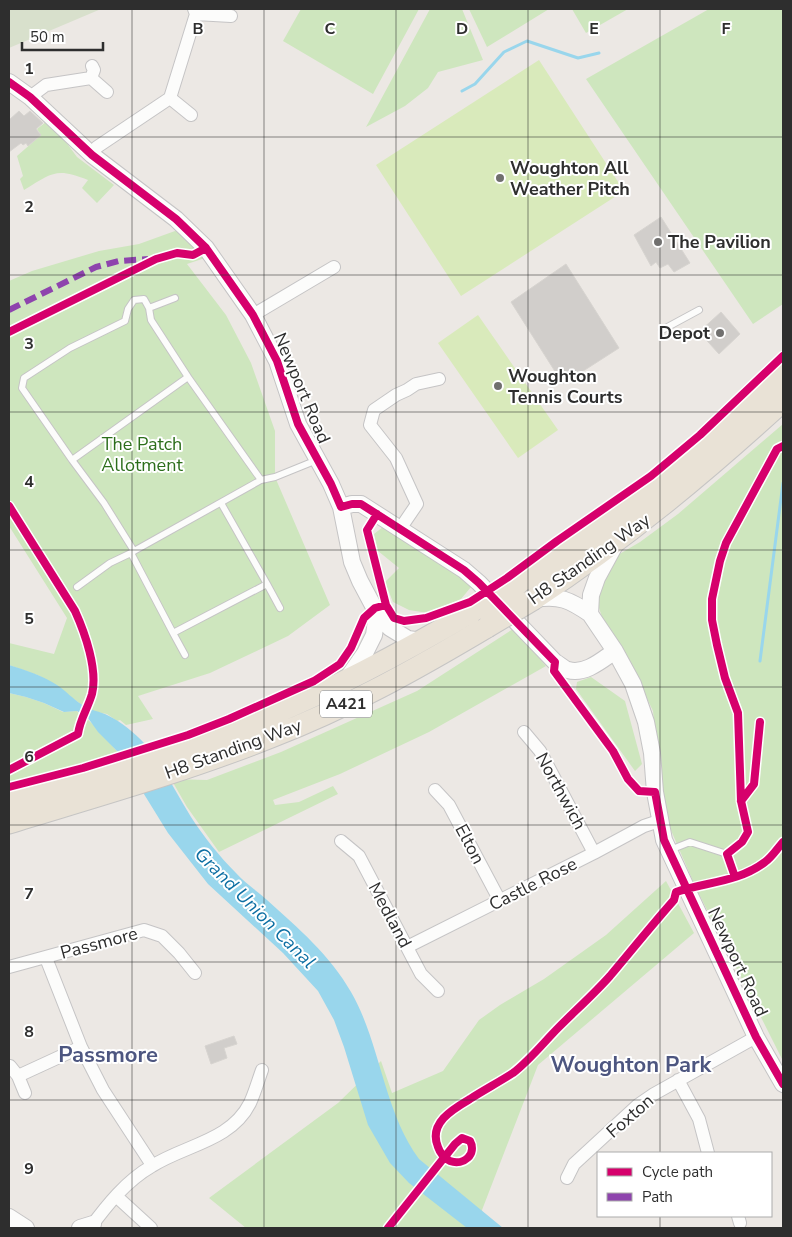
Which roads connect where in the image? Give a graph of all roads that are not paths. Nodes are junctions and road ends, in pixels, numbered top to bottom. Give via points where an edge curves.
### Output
1 (195, 12) edge
2 (232, 16) dead end
3 (9, 82) edge
4 (107, 92) dead end
5 (30, 97) junction
6 (170, 98) junction
7 (191, 115) dead end
8 (92, 155) junction
9 (334, 267) dead end
10 (175, 298) dead end
11 (149, 308) junction
12 (700, 310) dead end
13 (253, 315) junction
14 (662, 330) dead end
15 (783, 375) edge
16 (188, 377) junction
17 (439, 379) dead end
18 (783, 401) edge
19 (72, 460) junction
20 (317, 460) junction
21 (261, 480) junction
22 (221, 503) junction
23 (341, 507) junction
24 (400, 529) junction
25 (617, 541) junction
26 (133, 552) junction
27 (266, 584) junction
28 (77, 587) dead end
29 (534, 599) junction
30 (280, 608) dead end
31 (377, 613) junction
32 (590, 614) junction
33 (173, 633) junction
34 (422, 641) junction
35 (615, 651) junction
36 (185, 655) dead end
37 (344, 682) junction
38 (524, 732) dead end
39 (193, 755) junction
40 (88, 788) junction
41 (435, 790) dead end
42 (9, 802) edge
43 (659, 821) junction
44 (9, 823) edge
45 (341, 841) dead end
46 (669, 850) junction
47 (594, 852) junction
48 (728, 854) dead end
49 (500, 900) junction
50 (407, 947) junction
51 (46, 958) junction
52 (9, 967) edge
53 (195, 973) dead end
54 (438, 991) dead end
55 (756, 1037) junction
56 (81, 1047) junction
57 (262, 1070) dead end
58 (678, 1080) junction
59 (783, 1084) edge
60 (24, 1093) dead end
61 (708, 1152) edge
62 (152, 1165) junction
63 (567, 1178) dead end
64 (116, 1196) junction
65 (87, 1227) edge
66 (151, 1228) edge

1 - 2 street
1 - 6 street
3 - 5 street, Newport Road
4 - 5 street via 92,72 46,85
5 - 8 street, Newport Road
6 - 7 street
6 - 8 street via 97,147
8 - 13 street, Newport Road via 190,232 206,248
9 - 13 street
10 - 11 lane
11 - 16 lane via 151,320
11 - 19 lane via 144,300 134,300 125,321 70,348 24,378 22,388
12 - 14 lane
13 - 20 street, Newport Road via 277,362 298,424
15 - 34 highway, H8 Standing Way / A421, bridge via 662,482 553,562
16 - 19 lane
16 - 21 lane
17 - 24 street via 416,384 396,395 374,410 370,425 396,458 417,504
18 - 25 highway, H8 Standing Way / A421 via 717,461
19 - 26 lane via 104,503
20 - 21 lane
20 - 23 street, Newport Road
21 - 22 lane
22 - 26 lane
22 - 27 lane
23 - 24 street via 361,504
23 - 31 street, Newport Road via 352,562
24 - 35 street via 464,570 555,662 567,670 579,671 592,666
25 - 29 highway, H8 Standing Way / A421
25 - 32 street via 597,578 591,595
26 - 28 lane via 110,563
26 - 33 lane
27 - 30 lane
27 - 33 lane
29 - 32 street via 552,596 576,604
29 - 39 highway, H8 Standing Way / A421, bridge via 427,663 348,703 273,737
31 - 34 street, Newport Road via 390,628 408,639
31 - 37 street via 374,635
32 - 35 street, Newport Road
33 - 36 lane
34 - 37 highway, H8 Standing Way / A421
35 - 43 street, Newport Road via 633,684 646,722
37 - 39 highway, H8 Standing Way / A421
38 - 47 street, Northwich via 540,751
39 - 40 highway, H8 Standing Way / A421
40 - 42 highway, H8 Standing Way / A421
40 - 44 highway, H8 Standing Way / A421
41 - 49 street, Elton via 449,805
43 - 46 street, Newport Road
43 - 47 street, Castle Rose
45 - 50 street, Medland via 359,856
46 - 48 lane via 690,842
46 - 55 street, Newport Road
47 - 49 street, Castle Rose
49 - 50 street, Castle Rose
50 - 54 street, Medland via 421,974
51 - 52 street, Passmore
51 - 53 street, Passmore via 144,930 162,936
51 - 56 street, Passmore
55 - 58 street, Foxton
55 - 59 street, Newport Road
56 - 60 street via 14,1071
56 - 62 street, Passmore via 103,1090
57 - 62 street via 250,1104 234,1125 218,1136
58 - 61 street via 699,1119
58 - 63 street, Foxton via 638,1105 574,1164
62 - 64 street
64 - 65 street
64 - 66 street

